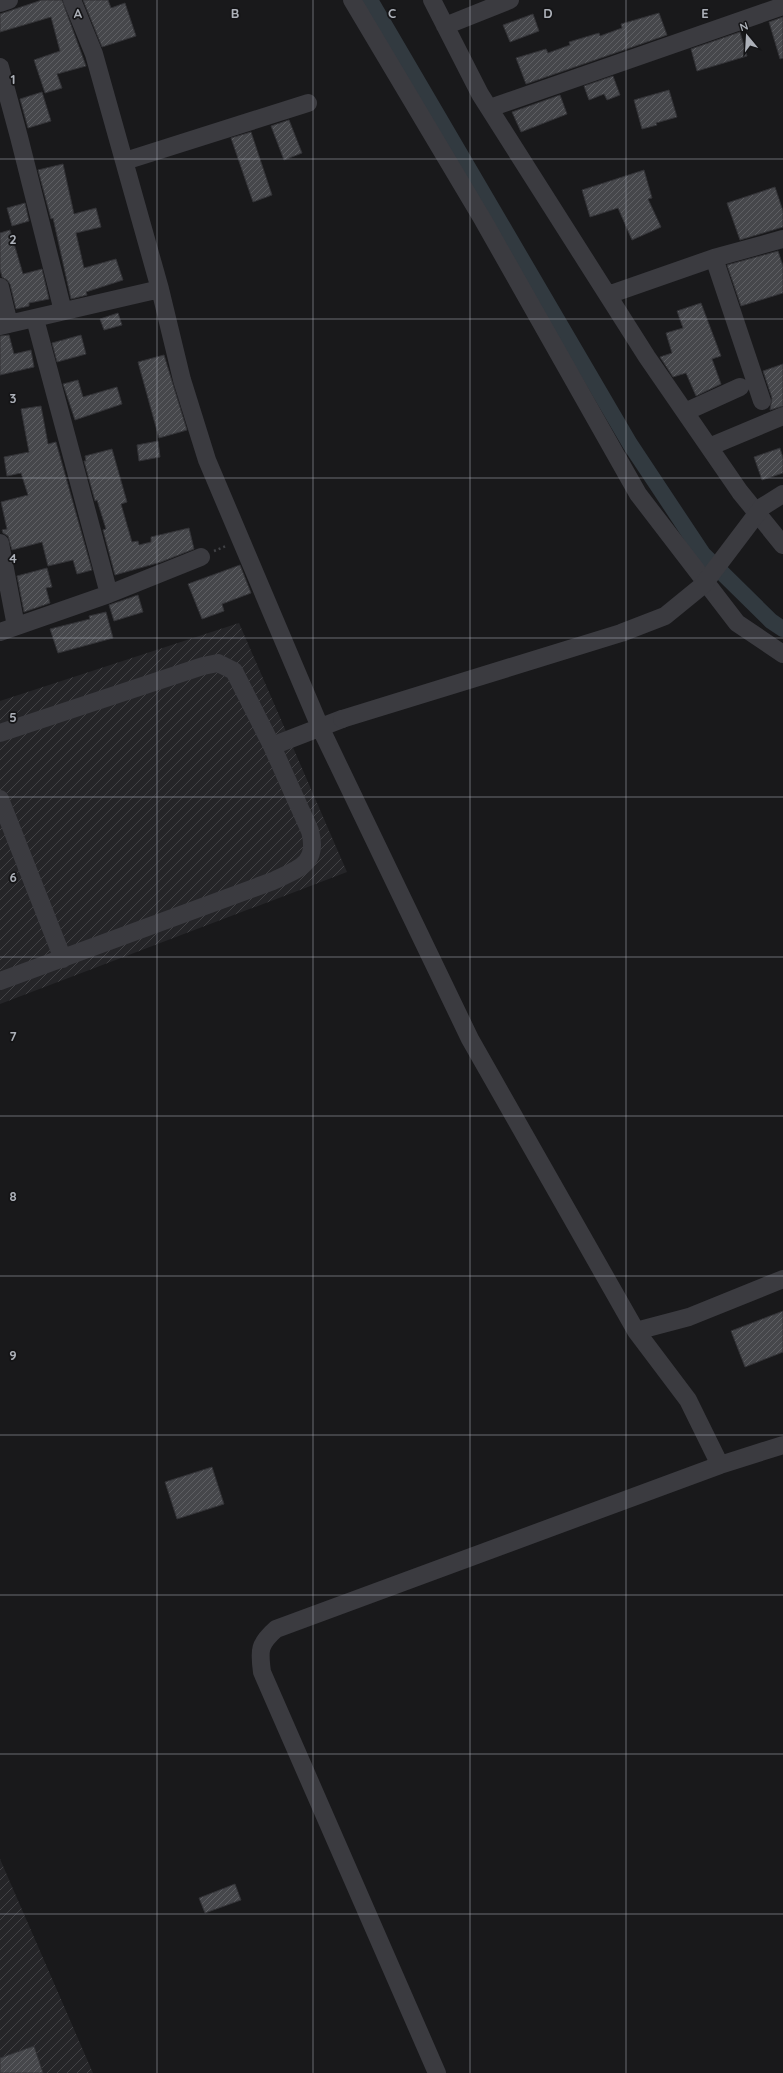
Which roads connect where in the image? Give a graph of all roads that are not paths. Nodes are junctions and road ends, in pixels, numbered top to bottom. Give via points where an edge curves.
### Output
1 (9, 0) edge
2 (72, 0) edge
3 (352, 0) edge
4 (432, 0) edge
5 (510, 0) edge
6 (0, 3) edge
7 (783, 6) edge
8 (445, 26) junction
9 (0, 67) edge
10 (308, 103) dead end
11 (490, 108) junction
12 (125, 161) junction
13 (783, 239) edge
14 (714, 258) junction
15 (0, 287) edge
16 (160, 289) junction
17 (608, 295) junction
18 (63, 312) junction
19 (35, 319) junction
20 (5, 325) edge
21 (740, 387) dead end
22 (762, 401) dead end
23 (685, 412) junction
24 (783, 416) edge
25 (709, 446) junction
26 (783, 494) edge
27 (0, 543) edge
28 (783, 545) edge
29 (201, 557) road end
30 (108, 594) junction
31 (8, 629) edge
32 (783, 654) edge
33 (320, 727) junction
34 (0, 733) edge
35 (272, 746) junction
36 (0, 799) edge
37 (63, 959) junction
38 (0, 981) edge
39 (783, 1279) edge
40 (636, 1331) junction
41 (783, 1445) edge
42 (720, 1465) junction
43 (437, 2073) edge

1 - 6 street
2 - 12 street via 94,54
3 - 32 street via 483,220 638,494 737,623
4 - 8 street
5 - 8 street
7 - 11 street
8 - 11 street
9 - 18 street
10 - 12 street
11 - 17 street
12 - 16 street
13 - 14 street
14 - 17 street
14 - 22 street
15 - 20 street
16 - 18 street
16 - 33 street via 182,380 206,460
17 - 23 street
18 - 19 street
19 - 20 street
19 - 30 street
21 - 23 street
23 - 25 street
24 - 25 street
25 - 28 street via 740,492
26 - 33 street, bridge via 762,507 703,585 665,616 621,633
27 - 31 street
29 - 30 street
30 - 31 street
33 - 35 street
33 - 40 street via 470,1039
34 - 35 street via 218,663 234,671
35 - 37 street via 310,832 313,844 310,858 302,866 273,881
36 - 37 street
37 - 38 street
39 - 40 street via 689,1317
40 - 42 street via 688,1400
41 - 42 street
42 - 43 street via 276,1629 265,1639 260,1652 262,1672

